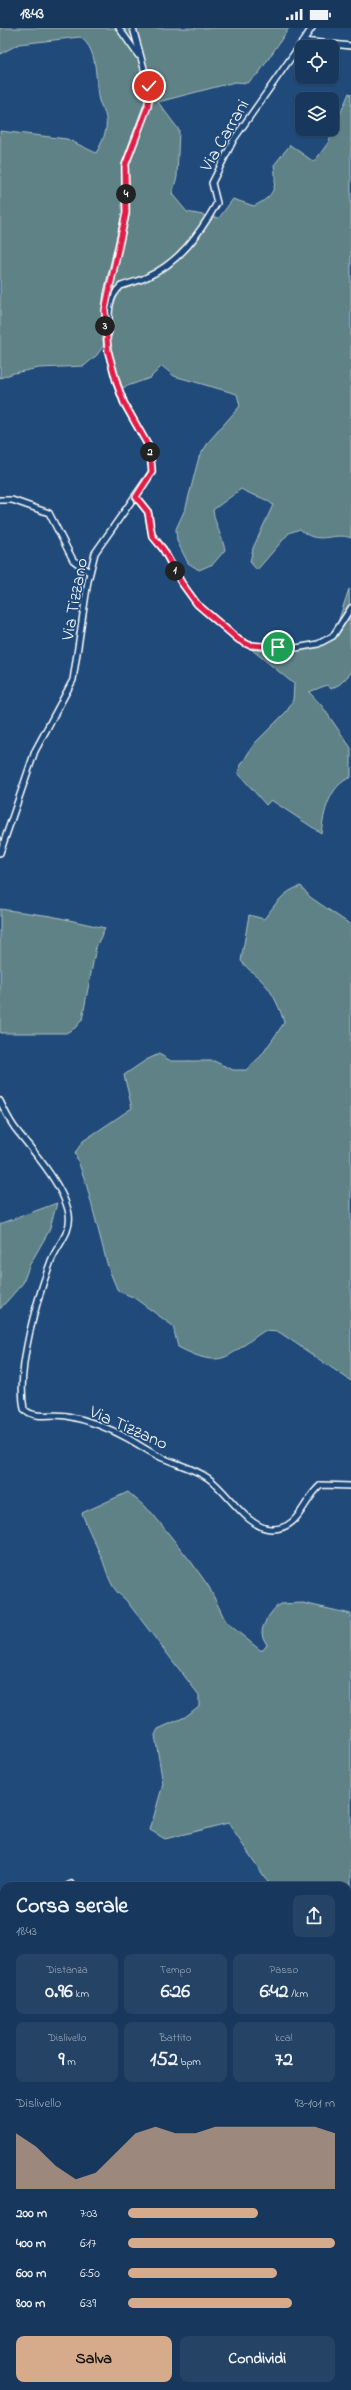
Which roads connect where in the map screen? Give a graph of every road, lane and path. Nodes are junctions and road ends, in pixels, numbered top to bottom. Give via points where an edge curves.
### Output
1 (119, 28) edge
2 (133, 28) edge
3 (312, 28) edge
4 (304, 40) edge
5 (339, 44) edge
6 (351, 46) edge
7 (295, 53) edge
8 (140, 59) junction
9 (106, 337) junction
10 (136, 497) junction
11 (0, 500) edge
12 (89, 572) junction
13 (351, 608) edge
14 (0, 853) edge
15 (0, 1101) edge
16 (351, 1486) edge

1 - 8 street
2 - 8 street
3 - 4 street, Via Carrani
5 - 6 street
7 - 9 street, Via Carrani via 228,150 212,183 217,203 196,238 158,272 121,286 116,291 110,302 110,331
8 - 9 street via 149,86 149,101 125,166 126,213 105,310
9 - 10 street, Via Tizzano via 124,403 150,449 152,472
10 - 12 street, Via Tizzano via 106,535 95,553
10 - 13 street via 148,512 152,536 163,549 181,582 197,604 239,640 263,647 296,648 318,644 333,636
11 - 12 street via 12,500 49,512 73,560
12 - 14 street, Via Tizzano via 73,680 35,751
15 - 16 street, Via Tizzano via 17,1132 26,1141 57,1188 69,1213 70,1222 68,1231 51,1260 31,1326 23,1377 24,1409 37,1416 55,1414 100,1426 159,1456 201,1473 218,1486 245,1515 264,1528 278,1528 293,1522 322,1485

